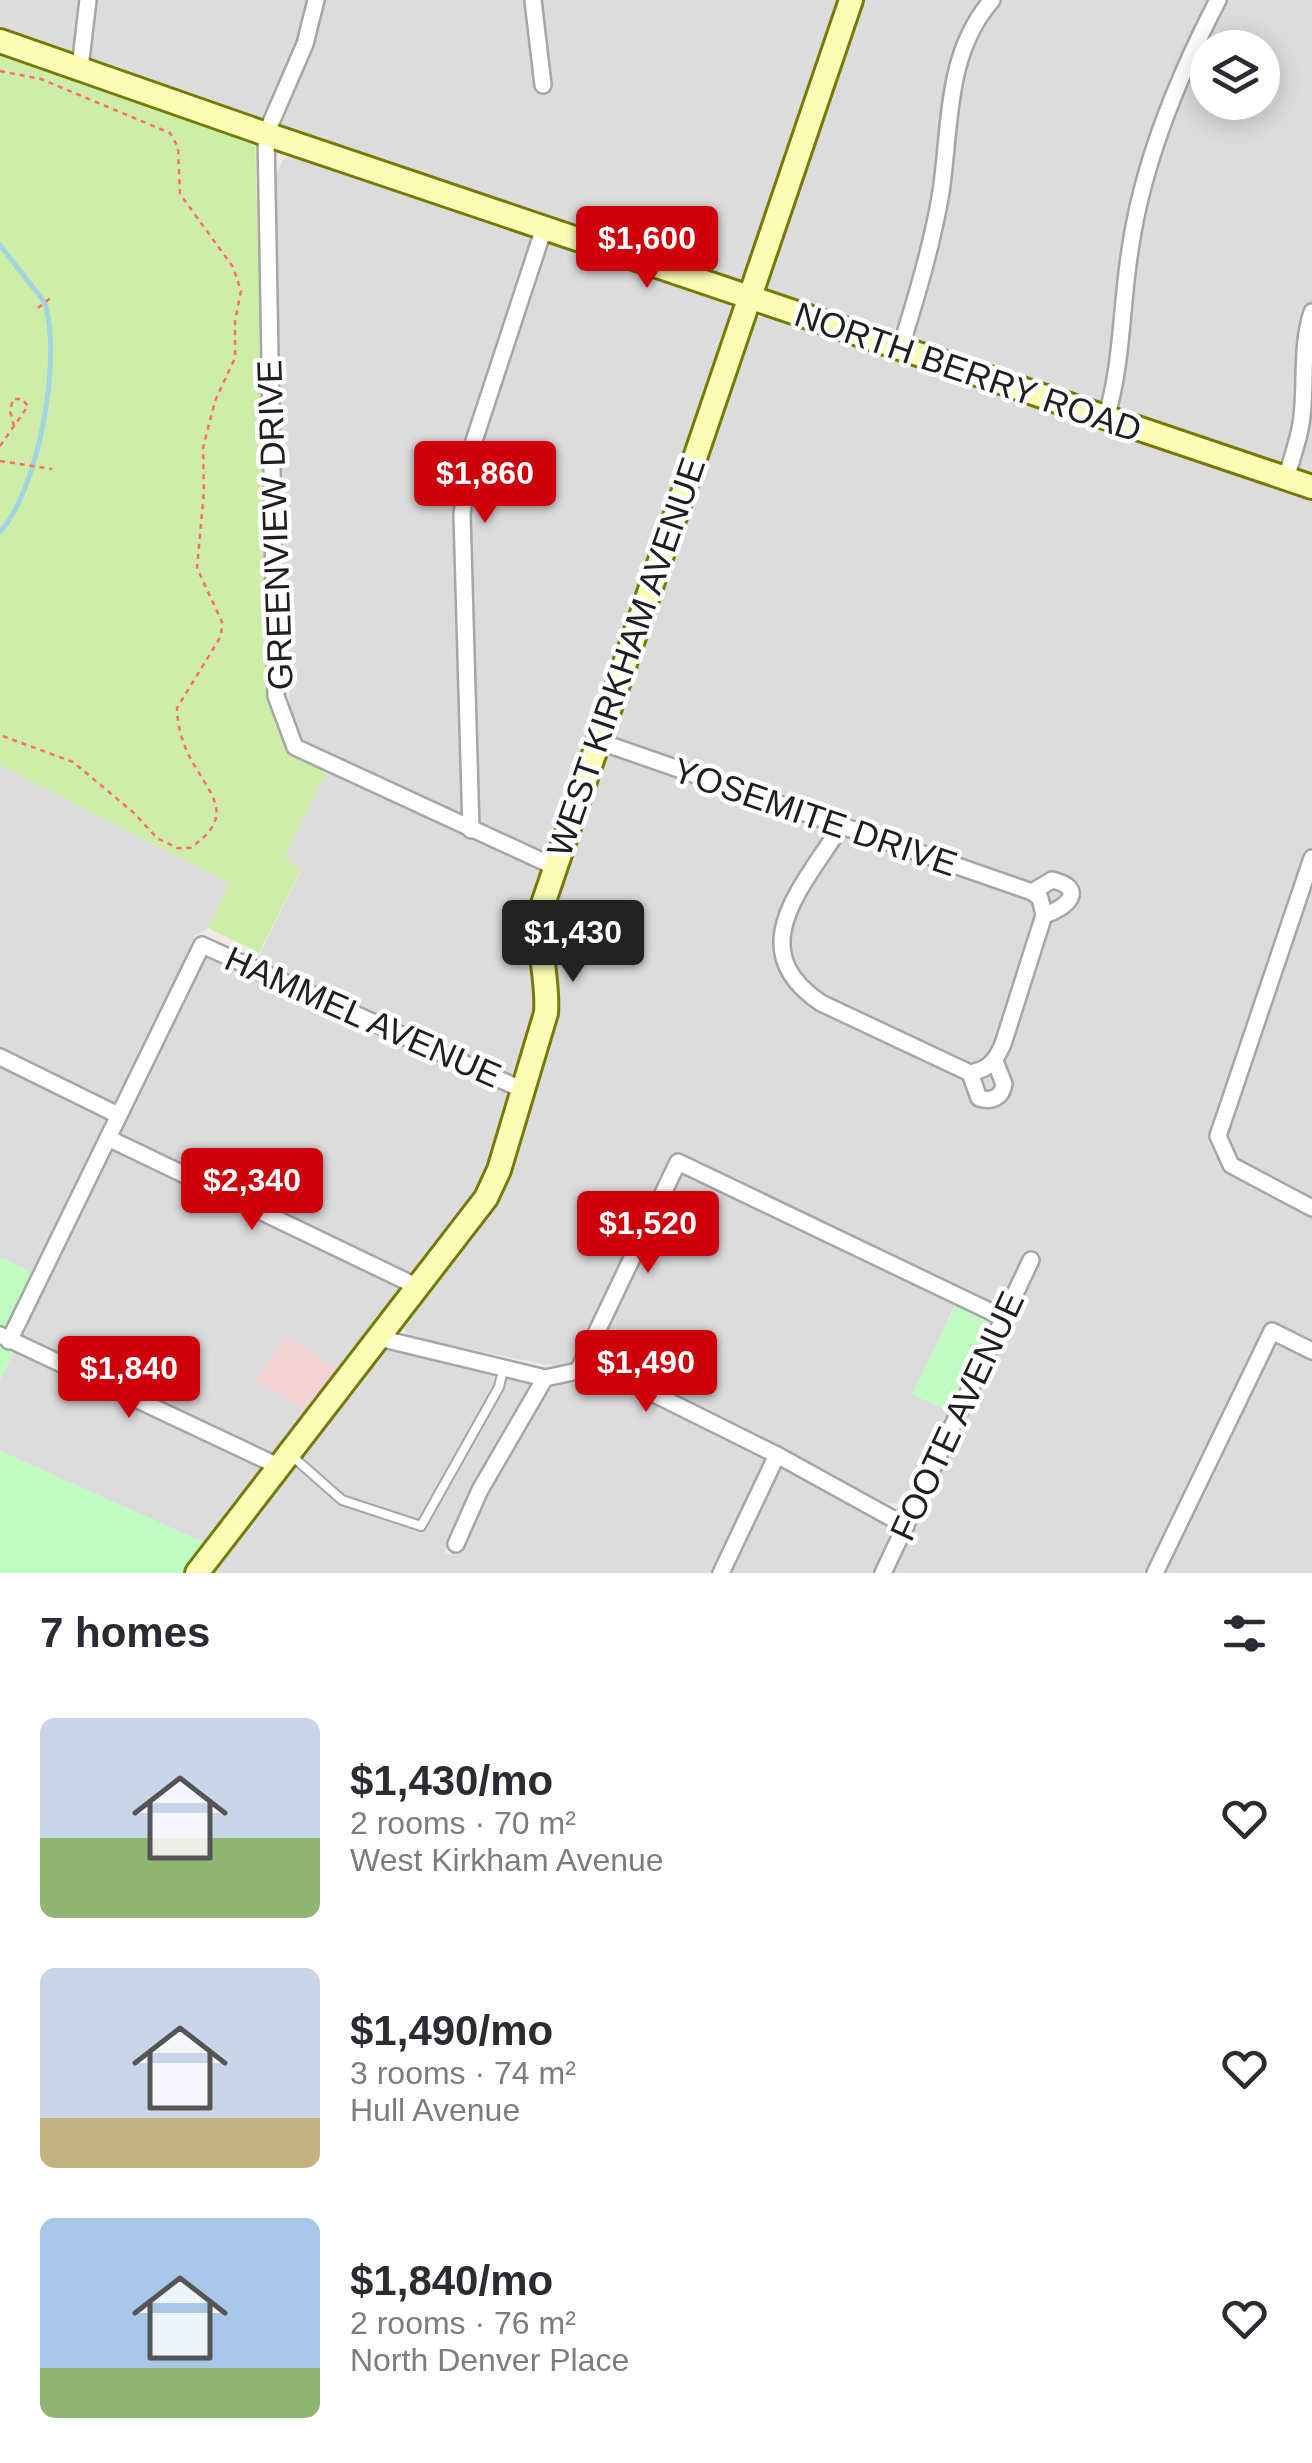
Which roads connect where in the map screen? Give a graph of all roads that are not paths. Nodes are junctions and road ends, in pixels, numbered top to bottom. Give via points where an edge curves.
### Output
1 (88, 0) edge
2 (316, 0) edge
3 (534, 0) edge
4 (851, 0) edge
5 (992, 0) edge
6 (1218, 0) edge
7 (0, 41) edge
8 (80, 68) junction
9 (543, 85) dead end
10 (266, 134) junction
11 (544, 228) junction
12 (748, 298) junction
13 (1312, 312) edge
14 (900, 350) junction
15 (1106, 418) junction
16 (1286, 478) junction
17 (1312, 487) edge
18 (598, 742) junction
19 (842, 824) junction
20 (471, 830) junction
21 (1312, 858) edge
22 (555, 868) junction
23 (0, 1057) edge
24 (996, 1061) junction
25 (970, 1073) junction
26 (523, 1090) junction
27 (118, 1115) junction
28 (108, 1138) junction
29 (1312, 1208) edge
30 (1031, 1260) dead end
31 (416, 1286) junction
32 (1004, 1318) junction
33 (5, 1338) edge
34 (380, 1338) junction
35 (1312, 1351) edge
36 (504, 1366) junction
37 (578, 1371) junction
38 (545, 1378) junction
39 (777, 1455) junction
40 (283, 1459) junction
41 (906, 1526) junction
42 (456, 1544) dead end
43 (197, 1573) edge
44 (721, 1573) edge
45 (883, 1573) edge
46 (1155, 1573) edge

1 - 8 street
2 - 10 street via 305,44
3 - 9 street
4 - 12 street, WEST KIRKHAM AVENUE
5 - 14 street via 960,55 941,191
6 - 15 street via 1188,57 1143,185
7 - 8 street, NORTH BERRY ROAD
8 - 10 street, NORTH BERRY ROAD
10 - 11 street, NORTH BERRY ROAD
10 - 20 street, GREENVIEW DRIVE via 276,696 295,747
11 - 12 street, NORTH BERRY ROAD
11 - 20 street via 464,481
12 - 14 street, NORTH BERRY ROAD
12 - 18 street, WEST KIRKHAM AVENUE
13 - 16 street via 1304,339 1300,427
14 - 15 street, NORTH BERRY ROAD
15 - 16 street, NORTH BERRY ROAD
16 - 17 street, NORTH BERRY ROAD
18 - 19 street, YOSEMITE DRIVE
18 - 22 street, WEST KIRKHAM AVENUE
19 - 24 street, YOSEMITE DRIVE via 1039,902
19 - 25 street via 786,914 780,934 789,972 821,1003
20 - 22 street, GREENVIEW DRIVE
21 - 29 street via 1218,1136 1231,1165
22 - 26 street, WEST KIRKHAM AVENUE via 539,918 546,1012
23 - 27 street
24 - 25 street
24 - 25 street via 1004,1084 988,1101 979,1098
26 - 27 street, HAMMEL AVENUE via 202,945
26 - 31 street, WEST KIRKHAM AVENUE via 494,1184
27 - 28 street
28 - 31 street
28 - 33 street
30 - 32 street, FOOTE AVENUE
31 - 34 street, WEST KIRKHAM AVENUE
32 - 37 street via 678,1162
32 - 41 street, FOOTE AVENUE
33 - 40 street
34 - 36 street
34 - 40 street, WEST KIRKHAM AVENUE
35 - 46 street via 1272,1331
36 - 38 street
36 - 40 lane via 499,1387 421,1526 342,1500
37 - 38 street
37 - 39 street via 620,1378
38 - 42 street
39 - 41 street
39 - 44 street
40 - 43 street, WEST KIRKHAM AVENUE
41 - 45 street, FOOTE AVENUE

